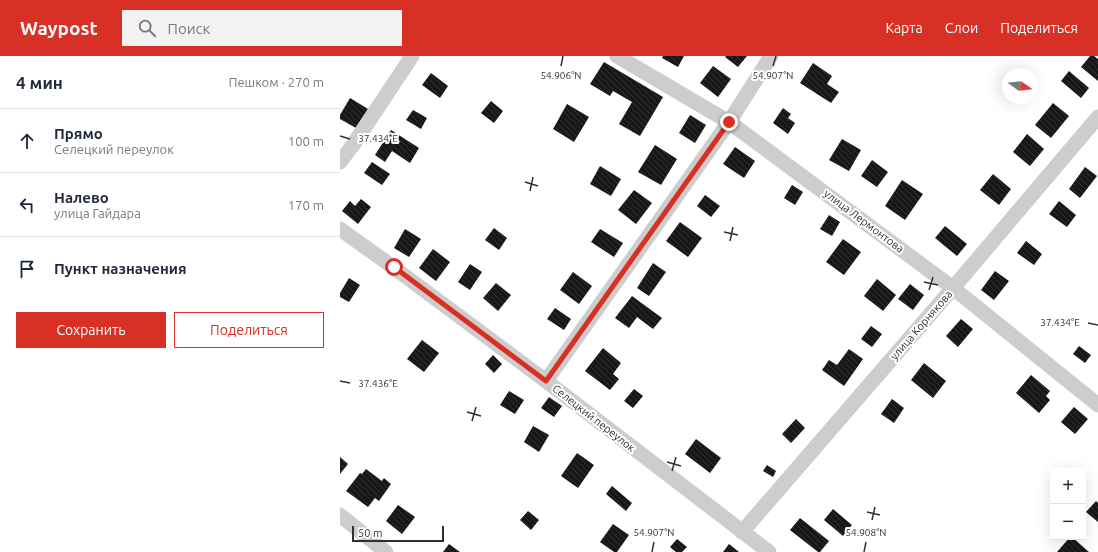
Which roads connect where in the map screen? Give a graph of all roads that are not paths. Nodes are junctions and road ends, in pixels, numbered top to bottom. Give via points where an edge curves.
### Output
1 (412, 56) edge
2 (616, 56) edge
3 (771, 56) edge
4 (1098, 117) edge
5 (729, 122) junction
6 (347, 145) edge
7 (340, 162) edge
8 (340, 229) edge
9 (953, 288) junction
10 (546, 381) junction
11 (1098, 405) edge
12 (340, 515) edge
13 (742, 532) junction
14 (386, 552) edge
15 (770, 552) edge

1 - 6 street
2 - 5 street, улица Лермонтова
3 - 5 street
4 - 9 street, улица Корнякова
5 - 9 street, улица Лермонтова
5 - 10 street
6 - 7 street
8 - 10 street, Селецкий переулок
9 - 11 street, улица Лермонтова
9 - 13 street, улица Корнякова
10 - 13 street, Селецкий переулок
12 - 14 street
13 - 15 street, Селецкий переулок

